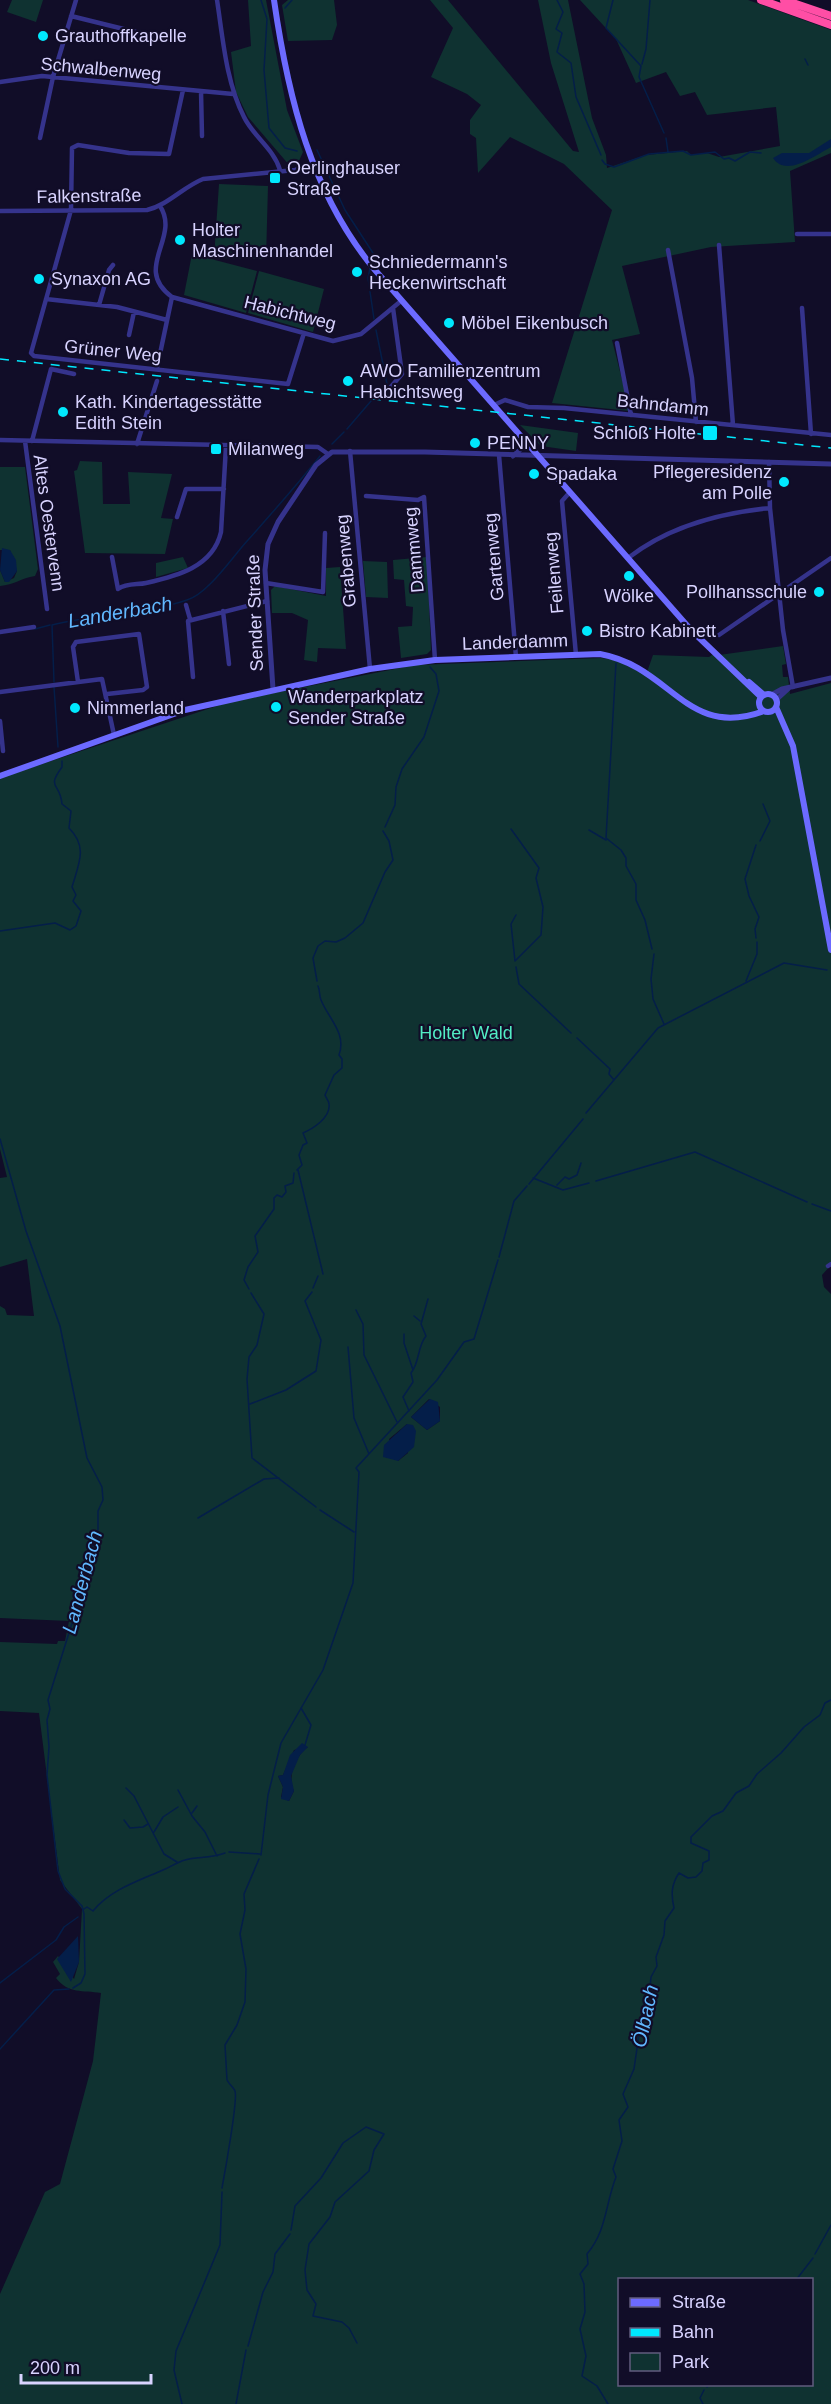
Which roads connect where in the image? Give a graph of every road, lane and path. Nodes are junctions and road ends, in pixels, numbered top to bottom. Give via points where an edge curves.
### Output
1 (76, 0) edge
2 (218, 0) edge
3 (274, 0) edge
4 (761, 0) edge
5 (784, 0) edge
6 (71, 16) junction
7 (831, 16) edge
8 (831, 25) edge
9 (152, 36) dead end
10 (53, 77) junction
11 (0, 82) edge
12 (183, 90) junction
13 (201, 91) junction
14 (233, 94) junction
15 (202, 136) dead end
16 (40, 138) dead end
17 (313, 165) junction
18 (280, 170) junction
19 (160, 206) junction
20 (71, 210) junction
21 (0, 211) edge
22 (797, 234) dead end
23 (831, 234) edge
24 (719, 245) dead end
25 (668, 250) dead end
26 (113, 265) dead end
27 (172, 297) junction
28 (46, 299) junction
29 (401, 301) junction
30 (99, 304) junction
31 (393, 308) junction
32 (802, 308) dead end
33 (134, 312) junction
34 (166, 321) junction
35 (304, 333) junction
36 (129, 335) dead end
37 (617, 344) dead end
38 (157, 368) junction
39 (74, 374) dead end
40 (157, 381) dead end
41 (389, 389) dead end
42 (494, 405) junction
43 (631, 415) junction
44 (696, 422) junction
45 (733, 425) junction
46 (811, 434) junction
47 (521, 435) junction
48 (831, 435) edge
49 (0, 440) edge
50 (25, 441) junction
51 (32, 441) junction
52 (137, 444) junction
53 (226, 446) junction
54 (350, 451) junction
55 (328, 454) junction
56 (499, 455) junction
57 (513, 456) junction
58 (539, 456) junction
59 (769, 462) junction
60 (831, 464) edge
61 (224, 489) junction
62 (570, 492) junction
63 (366, 496) dead end
64 (770, 508) junction
65 (177, 517) dead end
66 (325, 533) dead end
67 (112, 557) dead end
68 (628, 558) junction
69 (831, 558) edge
70 (266, 583) junction
71 (781, 593) junction
72 (267, 601) junction
73 (186, 605) dead end
74 (47, 609) dead end
75 (223, 611) junction
76 (190, 619) junction
77 (34, 627) dead end
78 (0, 632) edge
79 (719, 635) dead end
80 (576, 655) junction
81 (516, 657) junction
82 (435, 660) junction
83 (229, 664) dead end
84 (370, 669) junction
85 (193, 677) dead end
86 (831, 678) edge
87 (78, 682) junction
88 (791, 688) junction
89 (273, 689) junction
90 (0, 692) edge
91 (107, 694) junction
92 (768, 703) junction
93 (0, 721) edge
94 (114, 735) junction
95 (1, 740) edge
96 (3, 751) dead end
97 (0, 776) edge
98 (831, 950) edge

1 - 6 street
2 - 14 street
3 - 17 main road via 290,91
4 - 8 highway
5 - 7 highway
6 - 9 street
6 - 10 street
10 - 11 street, Schwalbenweg
10 - 12 street, Schwalbenweg
10 - 16 street
12 - 13 street, Schwalbenweg
12 - 20 street, Grüner Weg via 169,154 73,146
13 - 14 street, Schwalbenweg
13 - 15 street
14 - 18 street
17 - 18 street, Falkenstraße
17 - 29 main road via 334,209 366,260
18 - 19 street, Falkenstraße via 203,179
19 - 20 street, Falkenstraße via 147,210
19 - 27 street via 167,220 155,267 156,280
20 - 21 street, Falkenstraße
20 - 28 street, Grüner Weg
22 - 23 street
24 - 45 street
25 - 44 street via 692,378
26 - 30 street
27 - 34 street
27 - 35 street, Habichtweg
28 - 30 street
28 - 38 street, Grüner Weg via 32,355
29 - 31 street, Habichtweg
29 - 42 main road
30 - 33 street
31 - 35 street, Habichtweg via 350,338 333,341
31 - 41 street via 402,374
32 - 46 street
33 - 34 street
33 - 36 street
34 - 38 street
35 - 38 street, Grüner Weg via 288,384
37 - 43 street
39 - 51 street via 51,369
40 - 52 street
42 - 43 street, Bahndamm via 505,400 528,407
42 - 47 main road
43 - 44 street, Bahndamm
44 - 45 street, Bahndamm
45 - 46 street, Bahndamm
46 - 48 street, Bahndamm
47 - 57 street via 523,447
47 - 58 main road
49 - 50 street
50 - 51 street
50 - 74 street, Altes Oestervenn
51 - 52 street
52 - 53 street
53 - 55 street via 318,447
53 - 61 street
54 - 55 street
54 - 56 street
54 - 84 street, Grabenweg
55 - 70 street, Sender Straße via 316,465 275,527 266,558
56 - 57 street
56 - 81 street, Gartenweg
57 - 58 street
58 - 59 street
58 - 62 main road
59 - 60 street
59 - 64 street
61 - 65 street via 186,489
61 - 67 street via 219,539 210,554 192,569 118,589
62 - 68 main road
62 - 80 street, Feilenweg via 561,501
63 - 82 street, Dammweg via 418,500 424,497
64 - 68 street via 720,515 673,531
64 - 71 street
66 - 70 street via 323,592
68 - 92 main road via 710,650
69 - 71 street
70 - 72 street, Sender Straße
71 - 79 street
71 - 88 street
72 - 75 street
72 - 89 street, Sender Straße
73 - 76 street
75 - 76 street
75 - 83 street
76 - 85 street
77 - 78 street
80 - 81 main road, Landerdamm
80 - 92 main road, Landerdamm via 600,654 632,663 703,714 721,719 741,718
81 - 82 main road, Landerdamm
82 - 84 main road, Landerdamm
84 - 89 main road, Landerdamm
86 - 88 street
87 - 90 street
87 - 91 street via 102,679
87 - 91 street via 76,642 139,634 147,687
88 - 92 street
89 - 94 main road, Sender Straße via 185,710
91 - 94 street
92 - 98 main road via 784,724 793,746
93 - 95 street
94 - 97 main road, Sender Straße
95 - 96 street

